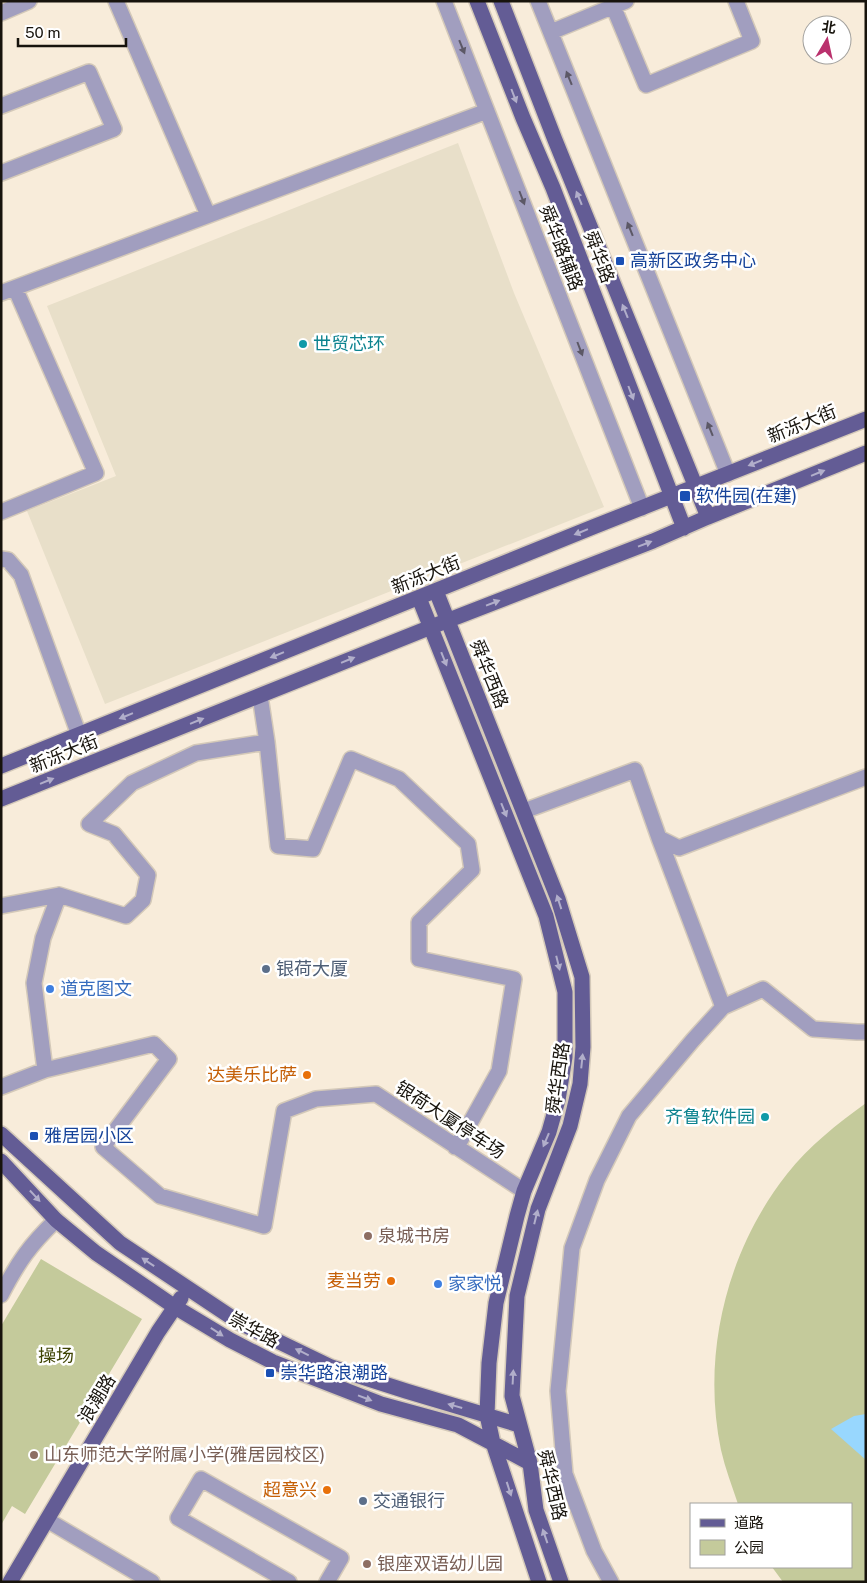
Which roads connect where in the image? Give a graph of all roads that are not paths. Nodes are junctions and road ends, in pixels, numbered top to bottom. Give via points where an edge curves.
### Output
1 (29, 1) edge
2 (116, 1) edge
3 (444, 1) edge
4 (477, 1) edge
5 (501, 1) edge
6 (538, 1) edge
7 (736, 1) edge
8 (617, 3) edge
9 (1, 13) edge
10 (550, 32) junction
11 (1, 106) edge
12 (488, 111) junction
13 (1, 173) edge
14 (208, 215) junction
15 (8, 291) edge
16 (866, 419) edge
17 (866, 454) edge
18 (728, 474) junction
19 (696, 486) junction
20 (672, 496) junction
21 (642, 508) junction
22 (1, 512) edge
23 (708, 517) junction
24 (684, 528) junction
25 (1, 559) edge
26 (436, 591) junction
27 (420, 598) junction
28 (448, 620) junction
29 (431, 627) junction
30 (260, 696) junction
31 (79, 735) junction
32 (267, 742) junction
33 (1, 766) edge
34 (866, 777) edge
35 (1, 799) edge
36 (524, 811) junction
37 (659, 838) junction
38 (59, 895) junction
39 (1, 906) edge
40 (723, 1007) junction
41 (866, 1032) edge
42 (45, 1070) junction
43 (1, 1087) edge
44 (1, 1134) edge
45 (455, 1147) junction
46 (1, 1161) edge
47 (524, 1191) junction
48 (56, 1220) junction
49 (188, 1289) junction
50 (1, 1295) edge
51 (175, 1307) junction
52 (487, 1415) junction
53 (518, 1425) junction
54 (493, 1443) junction
55 (530, 1464) junction
56 (45, 1524) junction
57 (10, 1582) edge
58 (134, 1582) edge
59 (152, 1582) edge
60 (289, 1582) edge
61 (327, 1582) edge
62 (539, 1582) edge
63 (561, 1582) edge
64 (611, 1582) edge

1 - 9 street
2 - 14 street
3 -> 12 street, 舜华路辅路
4 -> 20 main road, 舜华路
19 -> 5 main road, 舜华路
6 - 10 street
7 - 8 street via 752,41 646,85
8 - 10 street
18 -> 10 street
11 - 13 street via 89,72 114,129
12 - 14 street
12 -> 21 street, 舜华路辅路
14 - 15 street
15 - 22 street via 96,473
16 -> 18 main road, 新泺大街
23 -> 17 main road, 新泺大街
18 - 19 main road, 新泺大街
19 - 20 main road, 新泺大街
19 - 23 main road, 舜华路
20 - 21 main road, 新泺大街
20 - 24 main road, 舜华路
21 -> 26 main road, 新泺大街
23 - 24 main road, 新泺大街
28 -> 24 main road, 新泺大街
25 - 31 street via 8,560 21,574
26 - 27 main road, 新泺大街
26 - 28 main road, 舜华西路
27 - 29 main road, 舜华西路
27 -> 31 main road, 新泺大街
28 - 29 main road, 新泺大街
28 - 36 main road, 舜华西路
30 -> 29 main road, 新泺大街
29 -> 47 main road, 舜华西路 via 546,916 565,992 565,1057 558,1100 549,1132
30 - 32 street
35 -> 30 main road, 新泺大街
31 - 33 main road, 新泺大街
32 - 38 street via 196,753 132,783 89,824 114,834 148,875 143,900 126,916
32 - 45 street via 278,846 314,849 350,759 398,778 468,844 472,870 419,922 419,959 514,979 499,1071
34 - 37 street via 679,848
36 - 37 street via 635,770
53 -> 36 main road, 舜华西路 via 512,1396 517,1296 538,1209 570,1126 580,1084 583,1047 582,978 558,899
37 - 40 street
38 - 39 street
38 - 42 street via 43,938 34,983
40 - 41 street via 763,989 813,1028
40 - 64 street via 629,1116 597,1180 572,1248 558,1391 565,1474 594,1551
42 - 43 street, 银荷大厦停车场
42 - 45 street, 银荷大厦停车场 via 154,1044 169,1059 103,1147 160,1196 264,1226 284,1111 316,1100 376,1094
49 -> 44 main road, 崇华路 via 120,1243
45 - 47 street, 银荷大厦停车场
46 -> 48 main road, 崇华路
47 - 52 main road, 舜华西路 via 496,1303
48 - 50 street via 26,1251
48 - 51 main road, 崇华路 via 96,1253
49 - 51 main road, 浪潮路
52 -> 49 main road, 崇华路 via 331,1367 240,1322
51 -> 54 main road, 崇华路 via 273,1362 381,1404 458,1425
51 - 56 main road, 浪潮路
52 - 53 main road, 崇华路
52 - 54 main road, 舜华西路
53 - 55 main road, 舜华西路
54 - 55 main road, 崇华路
54 -> 62 main road, 舜华西路
63 -> 55 main road, 舜华西路 via 536,1510
56 - 57 main road, 浪潮路
56 - 58 street
56 - 59 street
60 - 61 street via 178,1518 201,1478 341,1558

